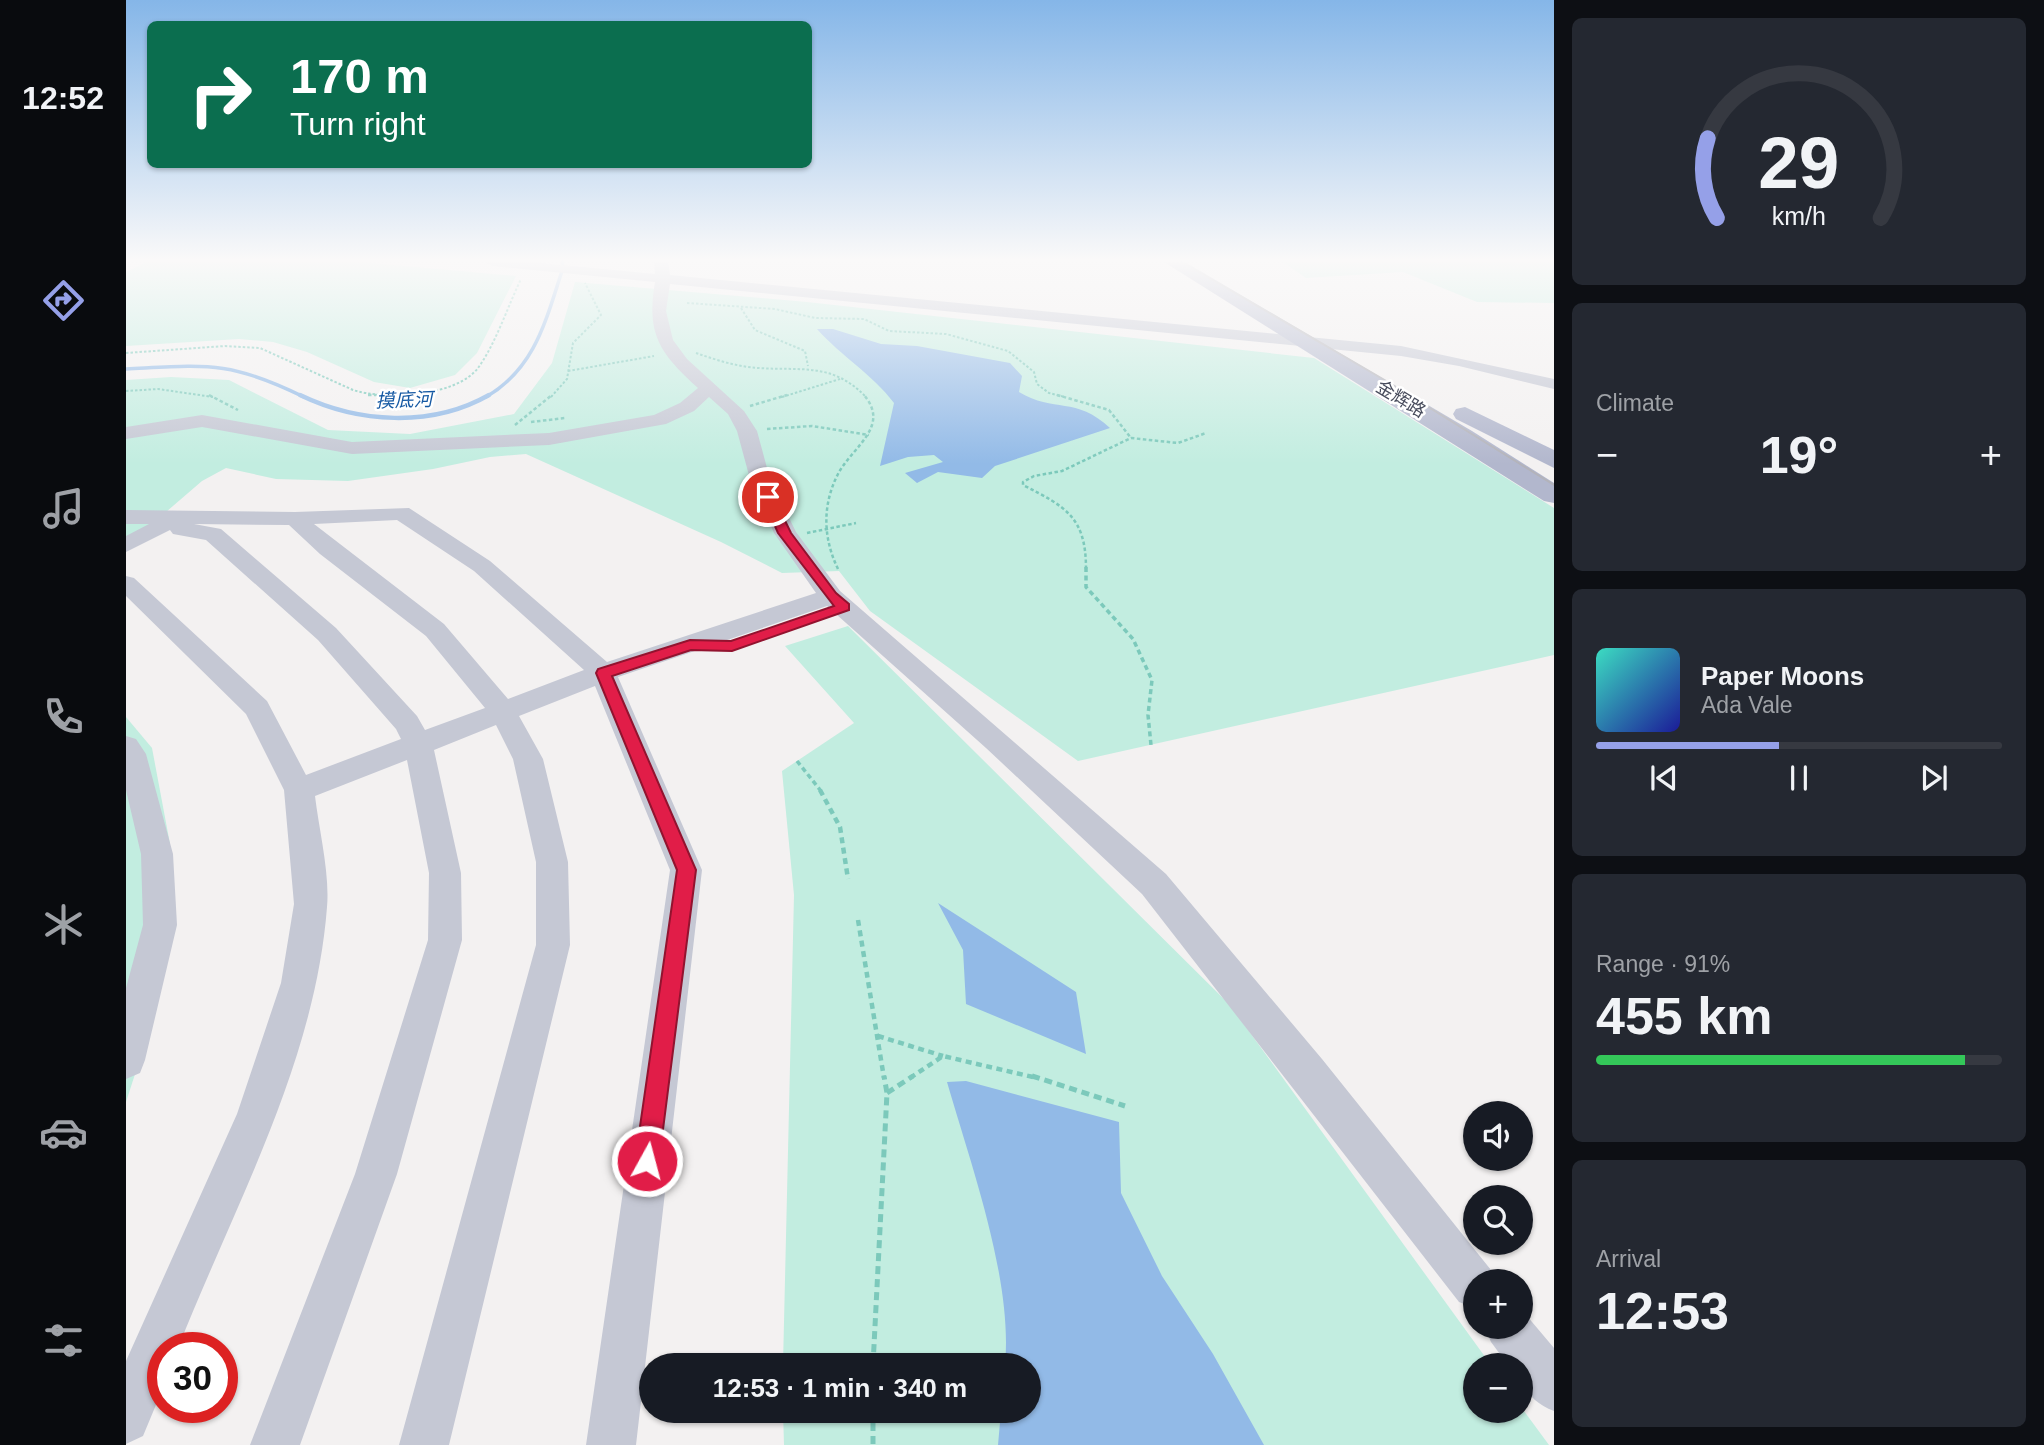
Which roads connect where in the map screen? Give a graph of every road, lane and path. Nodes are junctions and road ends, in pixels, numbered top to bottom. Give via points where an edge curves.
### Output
1 (496, 329) edge
2 (587, 329) edge
3 (662, 329) edge
4 (755, 329) edge
5 (886, 329) edge
6 (1199, 329) edge
7 (1284, 329) edge
8 (1319, 329) edge
9 (1303, 341) junction
10 (1345, 345) junction
11 (126, 352) edge
12 (673, 352) junction
13 (808, 367) junction
14 (568, 371) junction
15 (840, 379) junction
16 (1554, 384) edge
17 (709, 388) junction
18 (126, 391) edge
19 (242, 412) dead end
20 (572, 418) dead end
21 (741, 423) junction
22 (126, 433) edge
23 (1206, 433) dead end
24 (869, 435) junction
25 (1131, 438) junction
26 (1554, 460) edge
27 (1554, 495) edge
28 (126, 517) edge
29 (295, 519) junction
30 (163, 522) junction
31 (856, 523) dead end
32 (828, 530) junction
33 (787, 537) junction
34 (126, 545) edge
35 (126, 583) edge
36 (838, 591) junction
37 (603, 673) junction
38 (503, 712) junction
39 (418, 744) junction
40 (1151, 745) dead end
41 (126, 747) edge
42 (797, 761) dead end
43 (299, 790) junction
44 (848, 878) dead end
45 (858, 920) dead end
46 (878, 1036) junction
47 (943, 1056) junction
48 (126, 1060) edge
49 (887, 1093) junction
50 (1125, 1106) dead end
51 (1463, 1271) edge
52 (1517, 1339) edge
53 (874, 1353) edge
54 (1554, 1387) edge
55 (126, 1419) edge
56 (873, 1423) edge
57 (275, 1445) edge
58 (424, 1445) edge
59 (611, 1445) edge
60 (873, 1445) edge

1 - 11 path via 477,369 461,381 401,396 369,395 260,348
2 - 14 path via 573,343
3 - 12 street
4 - 13 path via 805,351
5 - 25 path via 946,334 1008,351 1023,360 1037,384 1049,393 1109,410
6 - 9 street
7 - 9 main road, 金辉路
8 - 10 main road, 金辉路
9 - 10 street
9 - 27 main road, 金辉路
10 - 16 street via 1460,361
10 - 26 main road, 金辉路 via 1437,402
12 - 13 path via 684,350 758,368
12 - 14 path
12 - 17 street
13 - 15 path
14 - 20 path via 567,379 544,404 515,425
15 - 21 path
15 - 24 path via 867,396 875,409
17 - 21 street
17 - 22 street via 687,407 659,420 549,439 352,448 202,421
18 - 19 path via 208,394
21 - 24 path
21 - 33 street
23 - 25 path via 1178,443
24 - 32 path via 839,470 824,509
25 - 40 path via 1062,471 1026,479 1023,485 1060,505 1079,522 1088,549 1086,587 1133,639 1152,680 1147,715
28 - 30 street
29 - 30 street
29 - 37 street via 401,513 482,566
29 - 38 street via 435,630
30 - 34 street
30 - 39 street via 213,534 327,634 407,723
31 - 32 path
32 - 33 path
32 - 36 path
33 - 36 street
35 - 43 street via 257,708
36 - 37 street via 732,646 690,645
36 - 51 street via 1154,884
37 - 38 street
37 - 59 street via 686,870
38 - 39 street
38 - 58 street via 528,759 552,862 553,946
39 - 43 street
39 - 57 street via 445,873 445,940 376,1174
41 - 48 street via 132,754 157,854 160,925
42 - 44 path via 840,820
43 - 55 street via 312,904 299,983 255,1120
45 - 46 path
46 - 47 path
46 - 49 path
47 - 49 path
47 - 50 path via 1027,1074
49 - 53 path
52 - 54 street
56 - 60 path

